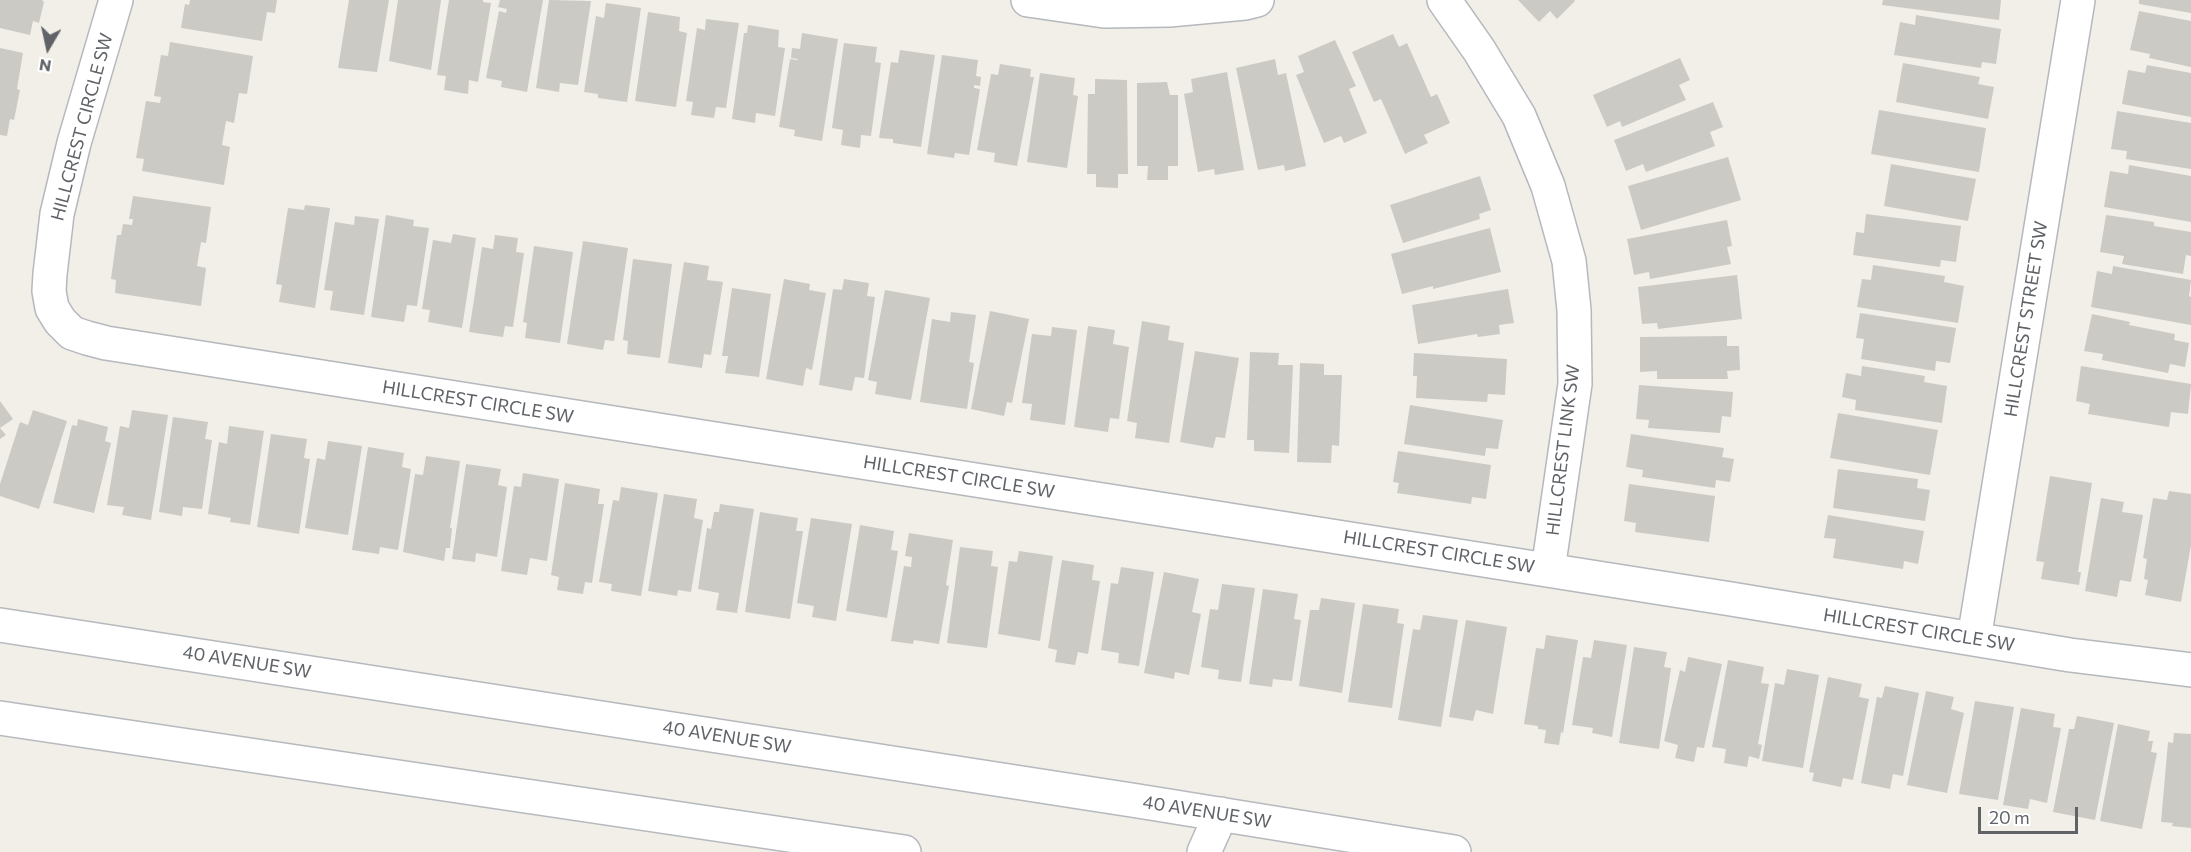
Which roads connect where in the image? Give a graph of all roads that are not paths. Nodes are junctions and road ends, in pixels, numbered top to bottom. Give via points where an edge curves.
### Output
1 (116, 0) edge
2 (1028, 0) edge
3 (1257, 0) edge
4 (1444, 0) edge
5 (2078, 0) edge
6 (1548, 570) junction
7 (0, 625) edge
8 (1974, 639) junction
9 (2191, 670) edge
10 (0, 718) edge
11 (1221, 814) junction
12 (904, 852) edge
13 (1204, 852) edge
14 (1225, 852) edge
15 (1454, 852) edge

1 - 6 street, HILLCREST CIRCLE SW via 57,214 49,291 52,308 72,333 106,343
2 - 3 street via 1104,11 1169,10
4 - 6 street, HILLCREST LINK SW via 1519,116 1548,186 1569,261 1575,384
5 - 8 street, HILLCREST STREET SW
6 - 8 street, HILLCREST CIRCLE SW
7 - 11 street, 40 AVENUE SW
8 - 9 street, HILLCREST CIRCLE SW
10 - 12 street
11 - 13 street
11 - 14 street
11 - 15 street, 40 AVENUE SW

